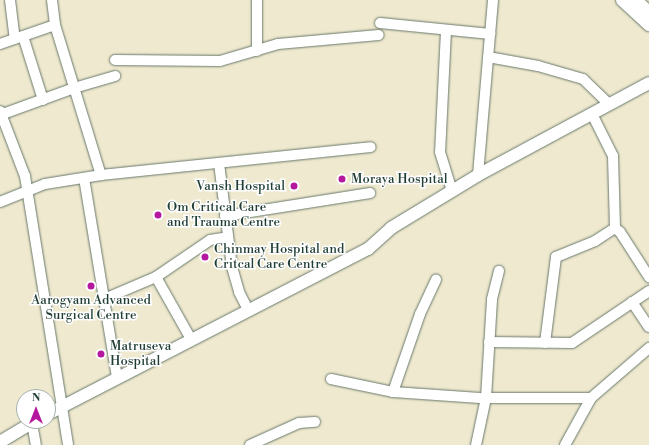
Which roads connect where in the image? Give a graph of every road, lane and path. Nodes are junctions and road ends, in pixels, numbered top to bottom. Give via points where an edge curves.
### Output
1 (10, 0) edge
2 (52, 0) edge
3 (257, 0) edge
4 (493, 0) edge
5 (622, 0) edge
6 (636, 0) edge
7 (649, 12) edge
8 (380, 23) dead end
9 (55, 25) junction
10 (649, 25) edge
11 (446, 31) junction
12 (490, 34) junction
13 (379, 35) dead end
14 (19, 38) junction
15 (0, 44) edge
16 (257, 51) junction
17 (488, 57) junction
18 (115, 60) dead end
19 (115, 76) dead end
20 (649, 83) edge
21 (74, 88) junction
22 (43, 100) junction
23 (610, 105) junction
24 (0, 114) edge
25 (592, 114) junction
26 (371, 147) dead end
27 (219, 163) junction
28 (101, 175) junction
29 (478, 176) junction
30 (84, 178) junction
31 (27, 190) junction
32 (452, 191) junction
33 (370, 193) dead end
34 (0, 202) edge
35 (226, 216) junction
36 (615, 228) junction
37 (228, 237) junction
38 (499, 271) dead end
39 (156, 277) junction
40 (649, 277) edge
41 (436, 280) dead end
42 (649, 291) edge
43 (104, 299) junction
44 (632, 302) junction
45 (248, 310) junction
46 (649, 327) edge
47 (191, 339) junction
48 (489, 342) junction
49 (545, 342) junction
50 (649, 348) edge
51 (117, 377) junction
52 (331, 379) dead end
53 (393, 392) junction
54 (486, 398) junction
55 (591, 398) junction
56 (60, 407) junction
57 (56, 409) edge
58 (315, 422) dead end
59 (22, 429) edge
60 (35, 429) edge
61 (0, 442) edge
62 (36, 445) edge
63 (68, 445) edge
64 (250, 445) edge
65 (476, 445) edge
66 (565, 445) edge

1 - 14 street
2 - 9 street
3 - 16 street
4 - 12 street
5 - 10 main road
6 - 7 main road
8 - 11 street
9 - 14 street
9 - 21 street
11 - 12 street
11 - 32 street via 440,152
12 - 17 street
13 - 16 street via 278,44
14 - 15 street
14 - 22 street
16 - 18 street via 220,61
17 - 23 street via 538,66 583,78
17 - 29 street
19 - 21 street
20 - 23 main road
21 - 22 street
21 - 28 street
22 - 24 street
23 - 25 main road
24 - 31 street via 21,163
25 - 29 main road
25 - 36 street via 613,156
26 - 27 street
27 - 28 street
27 - 35 street
28 - 30 street
29 - 32 main road
30 - 31 street
30 - 43 street
31 - 34 street
31 - 56 street
32 - 45 main road via 391,228 368,249
33 - 35 street
35 - 37 street
36 - 40 street
36 - 49 street via 595,241 556,257
37 - 39 street via 210,240
37 - 45 street via 239,292
38 - 48 street via 492,299
39 - 43 street
39 - 47 street
41 - 53 street via 420,314
42 - 44 street
43 - 51 street
44 - 46 street
44 - 49 street via 572,343
45 - 47 main road
47 - 51 main road
48 - 49 street
48 - 54 street
50 - 55 street
51 - 56 main road
52 - 53 street
53 - 54 street
54 - 55 street
54 - 65 street
55 - 66 street
56 - 57 main road
56 - 63 street
58 - 64 street via 299,423
59 - 61 main road
60 - 62 street

